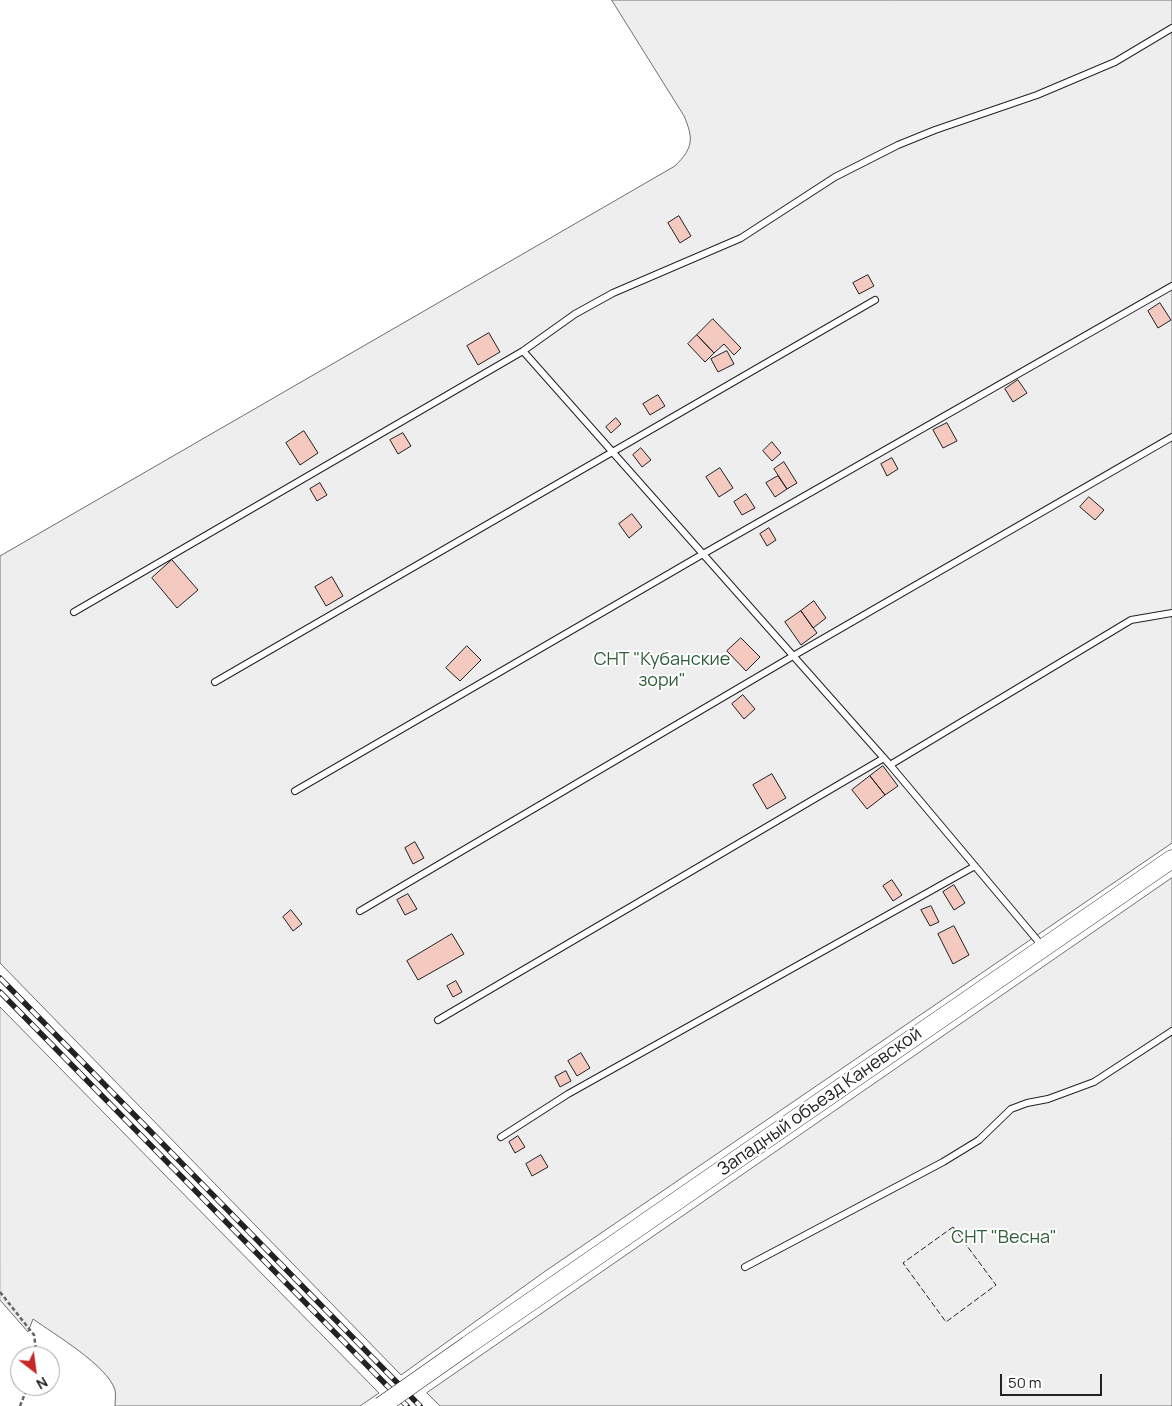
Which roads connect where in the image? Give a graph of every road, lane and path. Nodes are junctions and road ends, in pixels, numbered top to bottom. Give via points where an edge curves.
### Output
1 (1172, 28) edge
2 (1172, 286) edge
3 (875, 300) dead end
4 (523, 350) junction
5 (1172, 437) edge
6 (613, 452) junction
7 (703, 554) junction
8 (74, 612) dead end
9 (1172, 612) edge
10 (793, 656) junction
11 (215, 682) dead end
12 (884, 758) junction
13 (890, 765) junction
14 (295, 791) dead end
15 (1172, 859) edge
16 (975, 866) junction
17 (360, 911) dead end
18 (1044, 948) junction
19 (438, 1020) dead end
20 (1172, 1031) edge
21 (501, 1137) dead end
22 (746, 1266) dead end
23 (0, 1292) edge
24 (36, 1346) edge
25 (381, 1406) edge

1 - 4 lane via 1115,62 1037,95 898,145 835,177 741,238 654,274 575,314
2 - 7 lane
3 - 6 lane
4 - 6 lane
4 - 8 lane
5 - 10 lane
6 - 7 lane
6 - 11 lane
7 - 10 lane
7 - 14 lane
9 - 13 lane via 1131,620
10 - 12 lane
10 - 17 lane
12 - 13 lane
12 - 19 lane
13 - 16 lane
15 - 18 main road, Западный объезд Каневской
16 - 18 lane
16 - 21 lane via 568,1094
18 - 25 main road, Западный объезд Каневской, bridge
20 - 22 lane via 1094,1082 1011,1109 979,1140 943,1162
23 - 24 path via 34,1335

